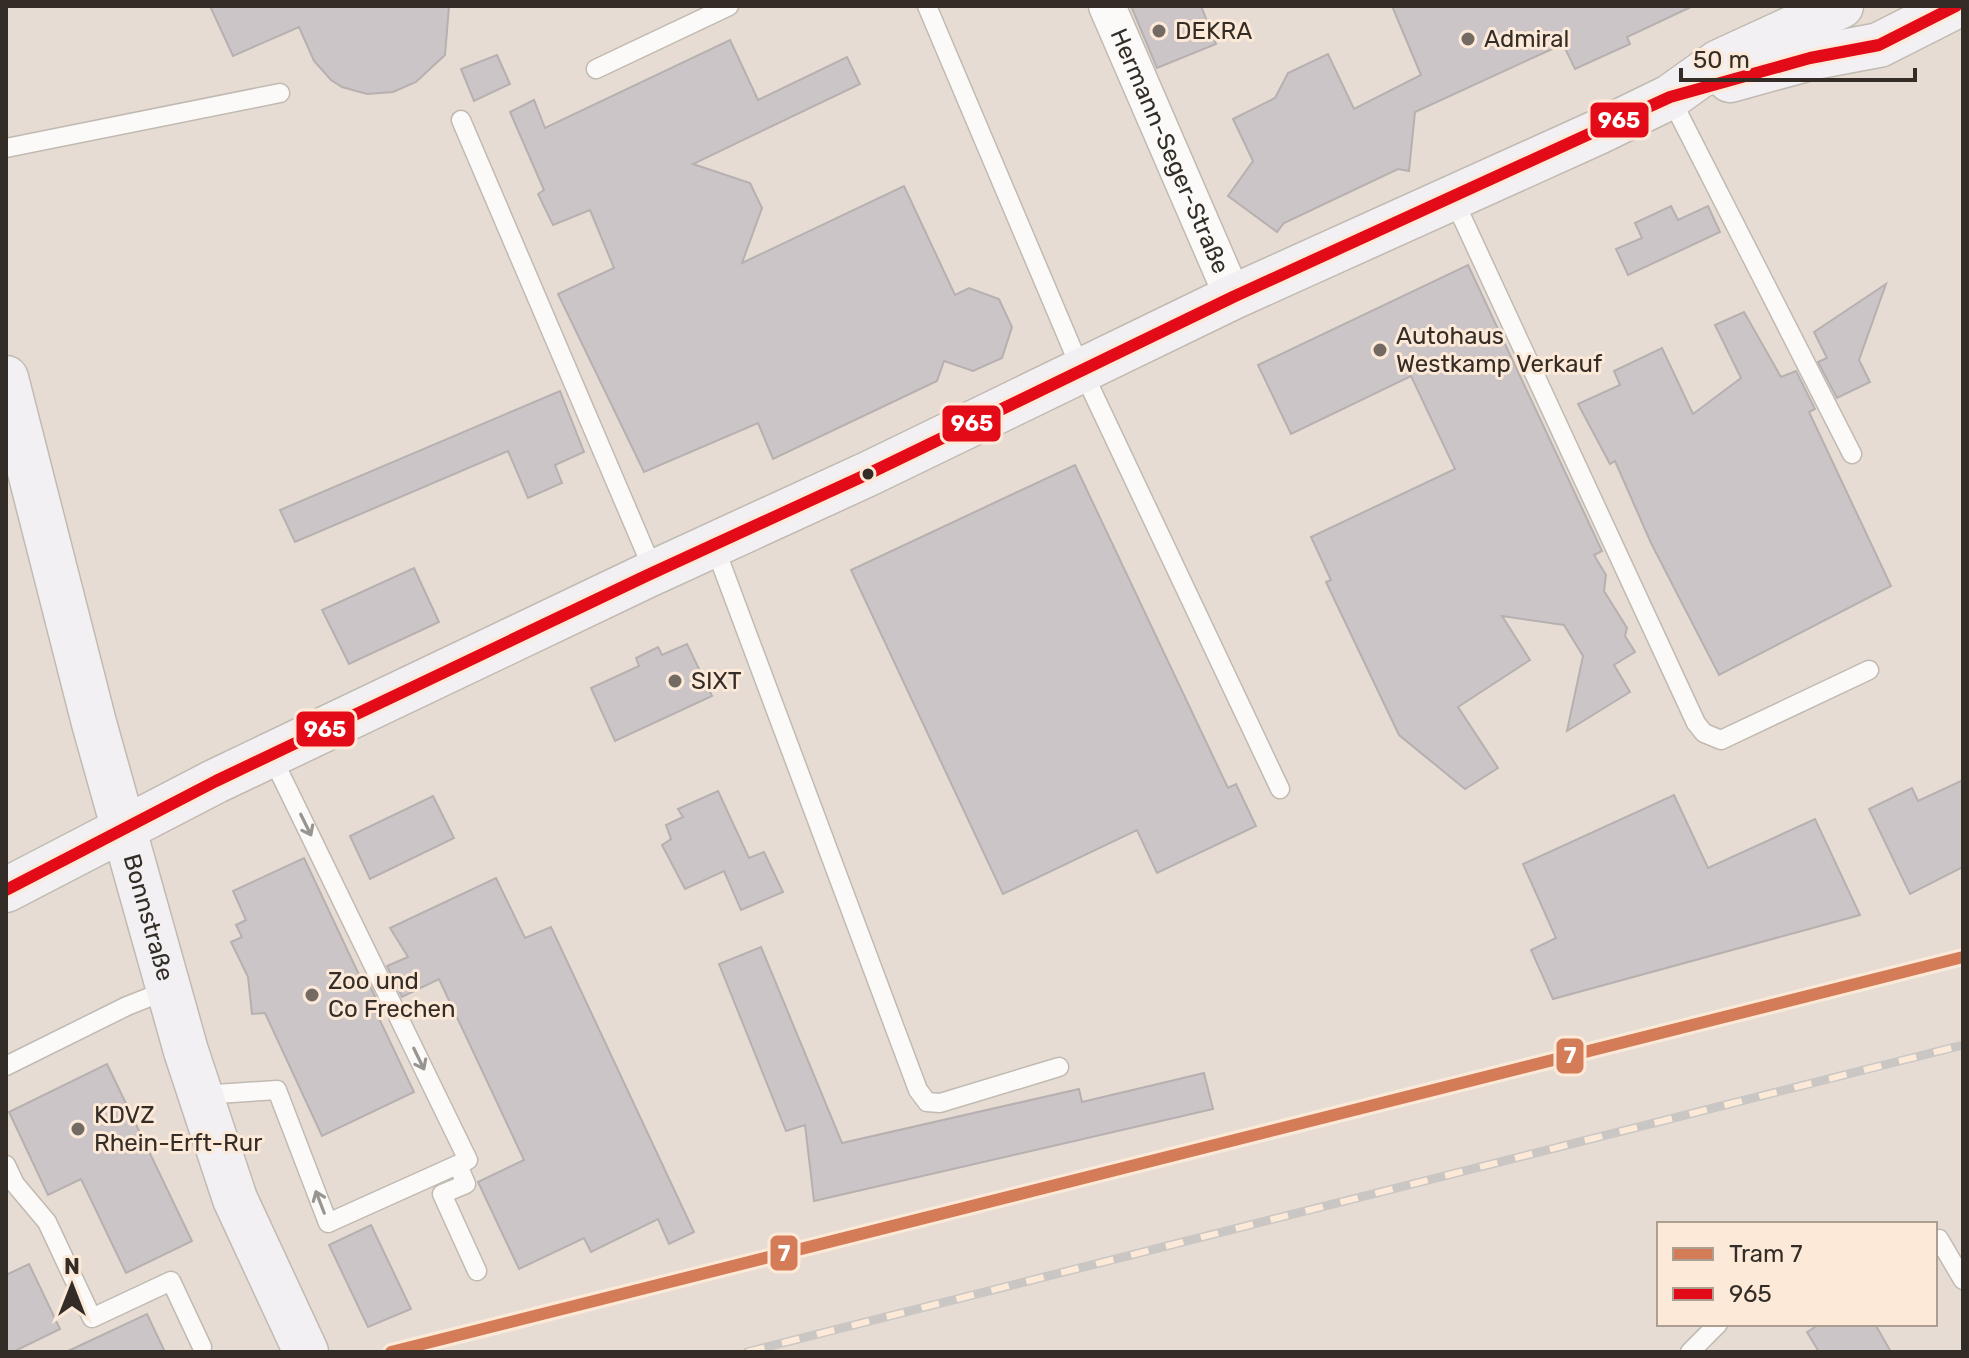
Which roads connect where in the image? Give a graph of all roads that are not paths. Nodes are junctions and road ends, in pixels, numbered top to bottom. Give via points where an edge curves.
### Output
1 (729, 6) edge
2 (927, 6) edge
3 (1107, 6) edge
4 (1841, 6) edge
5 (1956, 6) edge
6 (596, 69) dead end
7 (280, 93) dead end
8 (1670, 97) junction
9 (461, 120) dead end
10 (6, 148) edge
11 (1453, 198) junction
12 (1233, 297) junction
13 (1082, 370) junction
14 (6, 378) edge
15 (12, 431) edge
16 (1852, 454) dead end
17 (714, 545) junction
18 (654, 572) junction
19 (1869, 670) dead end
20 (271, 755) junction
21 (1280, 789) dead end
22 (124, 829) junction
23 (6, 890) edge
24 (171, 989) junction
25 (6, 1066) edge
26 (1059, 1067) dead end
27 (201, 1095) junction
28 (6, 1165) edge
29 (458, 1165) junction
30 (1937, 1240) edge
31 (477, 1271) dead end
32 (1963, 1280) edge
33 (1716, 1326) edge
34 (202, 1347) dead end
35 (306, 1352) edge
36 (1690, 1352) edge

1 - 6 lane
2 - 13 lane
3 - 12 street, Hermann-Seger-Straße
4 - 8 main road via 1719,62
5 - 8 main road via 1879,45 1810,58
7 - 10 lane
8 - 11 main road
8 - 16 lane
9 - 18 lane
11 - 12 main road
11 - 19 lane via 1704,733 1721,740
12 - 13 main road
13 - 17 main road
13 - 21 lane
14 - 15 main road, Bonnstraße
15 - 22 main road, Bonnstraße
17 - 18 main road
17 - 26 lane via 918,1090 927,1102 940,1103
18 - 20 main road
20 - 22 main road
20 -> 29 lane via 468,1160
22 - 23 main road
22 - 24 main road, Bonnstraße
24 - 25 lane
24 - 27 main road, Bonnstraße
29 -> 27 lane via 328,1223 277,1090
27 - 35 main road, Bonnstraße via 235,1199
28 - 34 lane via 47,1222 92,1318 171,1281
29 - 31 lane via 466,1184 442,1194
30 - 32 lane
33 - 36 lane

